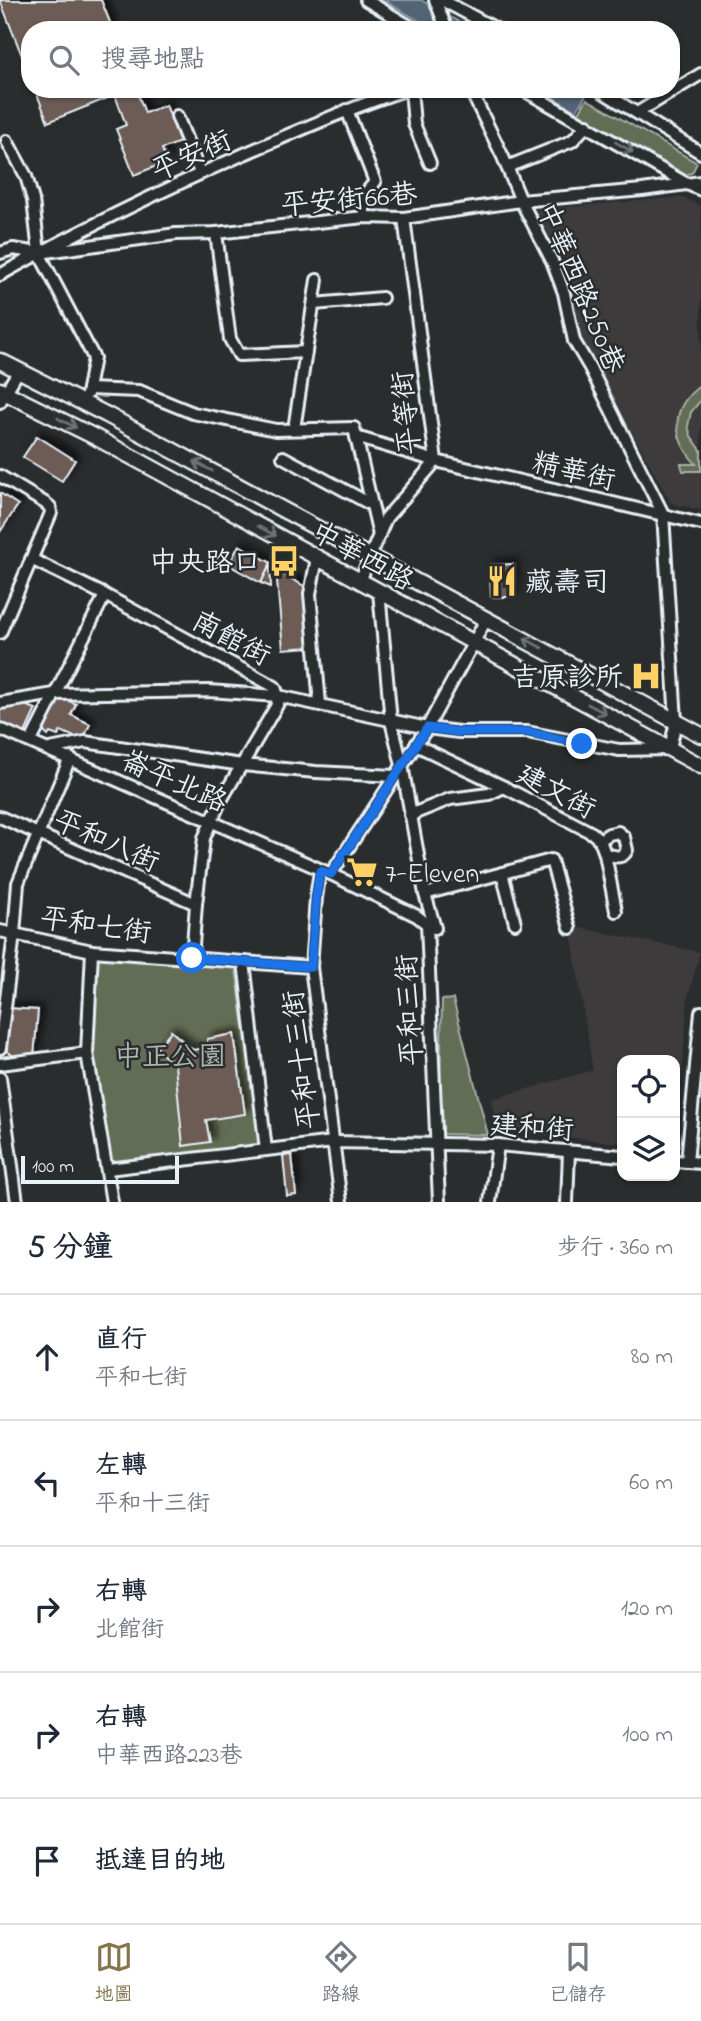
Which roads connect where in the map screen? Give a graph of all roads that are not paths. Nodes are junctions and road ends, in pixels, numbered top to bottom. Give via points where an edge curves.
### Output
1 (366, 0) edge
2 (435, 0) edge
3 (442, 0) edge
4 (401, 21) edge
5 (443, 21) edge
6 (481, 21) edge
7 (701, 74) edge
8 (680, 87) edge
9 (382, 98) edge
10 (410, 98) edge
11 (474, 98) edge
12 (538, 98) edge
13 (613, 98) edge
14 (662, 98) edge
15 (347, 110) junction
16 (637, 113) junction
17 (177, 116) dead end
18 (587, 125) junction
19 (7, 141) dead end
20 (701, 153) edge
21 (430, 163) dead end
22 (507, 167) junction
23 (200, 173) junction
24 (701, 182) edge
25 (687, 184) junction
26 (701, 190) edge
27 (521, 201) junction
28 (365, 217) junction
29 (404, 218) junction
30 (216, 233) junction
31 (0, 253) edge
32 (38, 253) junction
33 (0, 275) edge
34 (317, 280) dead end
35 (382, 298) dead end
36 (314, 304) junction
37 (306, 352) junction
38 (0, 361) edge
39 (19, 370) junction
40 (2, 395) edge
41 (86, 396) junction
42 (295, 429) junction
43 (356, 437) junction
44 (283, 457) dead end
45 (436, 461) junction
46 (0, 475) edge
47 (372, 505) junction
48 (663, 514) junction
49 (701, 524) edge
50 (379, 535) junction
51 (370, 556) junction
52 (317, 558) junction
53 (31, 559) junction
54 (360, 581) junction
55 (379, 592) junction
56 (105, 595) junction
57 (486, 618) junction
58 (0, 633) edge
59 (473, 643) junction
60 (54, 694) junction
61 (278, 696) junction
62 (0, 703) edge
63 (320, 704) junction
64 (391, 721) junction
65 (676, 721) junction
66 (427, 728) junction
67 (0, 729) edge
68 (701, 734) edge
69 (31, 741) junction
70 (416, 745) junction
71 (49, 749) junction
72 (670, 749) junction
73 (70, 758) junction
74 (242, 765) junction
75 (402, 765) junction
76 (701, 766) edge
77 (395, 776) junction
78 (504, 787) junction
79 (410, 815) junction
80 (0, 817) edge
81 (210, 821) junction
82 (38, 834) junction
83 (600, 840) junction
84 (605, 854) junction
85 (326, 872) junction
86 (502, 873) junction
87 (425, 894) junction
88 (196, 904) junction
89 (616, 911) dead end
90 (515, 923) dead end
91 (431, 924) junction
92 (570, 928) dead end
93 (0, 931) edge
94 (14, 934) junction
95 (92, 951) junction
96 (192, 958) junction
97 (244, 962) junction
98 (311, 967) junction
99 (701, 1012) edge
100 (0, 1048) edge
101 (87, 1054) junction
102 (0, 1064) edge
103 (0, 1078) edge
104 (333, 1142) junction
105 (437, 1143) junction
106 (498, 1145) junction
107 (266, 1150) junction
108 (569, 1152) junction
109 (617, 1156) edge
110 (680, 1161) edge
111 (687, 1162) junction
112 (701, 1163) edge
113 (108, 1169) junction
114 (17, 1202) edge
115 (113, 1202) edge
116 (341, 1202) edge
117 (439, 1202) edge
118 (490, 1202) edge
119 (567, 1202) edge

1 - 4 street
2 - 5 street
3 - 6 street
7 - 8 street
9 - 15 street, 平安街
10 - 21 street via 414,124
11 - 22 street, 中華西路250巷
12 - 18 street
13 - 16 street
14 - 16 street
15 - 23 street, 平安街
15 - 28 street via 375,182 364,195
16 - 20 street
17 - 23 street
18 - 22 street via 572,141
18 -> 25 street
19 - 32 street via 33,200
22 - 27 street, 中華西路250巷
23 - 32 street, 平安街
24 - 25 street, 平安街66巷
25 - 26 street
25 - 27 street, 平安街66巷
27 - 29 street, 平安街66巷
27 - 48 street, 中華西路250巷 via 552,261 574,341
28 - 29 street, 平安街66巷
28 - 30 street, 平安街66巷
29 - 45 street, 平等街
30 - 32 street, 平安街66巷
30 - 37 street via 230,340 239,355
31 - 32 street, 平安街66巷 via 13,249
32 - 33 street, 平安街
32 - 41 street via 94,358
34 - 36 street
35 - 36 street
36 - 37 street
37 - 42 street
38 - 39 main road, 中華西路
39 - 40 street
39 - 41 main road, 中華西路
40 -> 52 main road, 中華西路 via 97,438
41 - 42 street via 139,391 193,413 276,430
51 -> 41 main road, 中華西路
42 - 43 street, 精華街 via 354,428
43 - 45 street, 精華街
43 - 47 street
44 - 47 street
45 - 48 street, 精華街
45 - 50 street, 平等街 via 386,518
46 - 53 street via 50,507 50,519
47 - 50 street
48 - 49 street, 精華街
48 - 65 street, 中華西路250巷
50 - 51 street, 平等街
51 - 54 street, 平等街
51 - 57 main road, 中華西路
52 - 54 main road, 中華西路
52 - 63 street via 310,594
53 - 56 street, 南館街
53 - 58 street
54 - 55 main road, 中華西路
55 - 59 main road, 中華西路
55 - 64 street
56 - 60 street
56 - 61 street, 南館街 via 270,684
57 - 59 street
65 -> 57 main road, 中華西路
59 - 66 street
59 -> 72 main road, 中華西路
60 - 61 street via 209,691
60 - 62 street
60 - 69 street
61 - 63 street
61 - 74 street, 南館街
63 - 64 street
64 - 66 street
64 - 75 street
65 - 68 main road, 中華西路
65 - 72 street, 中華西路250巷
66 - 70 street
66 - 72 street via 527,732 619,750
67 - 69 street, 崙平北路
69 - 71 street, 崙平北路
70 - 75 street
70 - 78 street, 建文街
71 - 73 street, 崙平北路
71 - 74 street via 85,742
72 - 76 main road, 中華西路
73 - 81 street, 崙平北路
73 - 82 street
74 - 77 street
74 - 81 street, 南館街
75 - 77 street
75 - 79 street
77 - 85 street
78 - 79 street via 489,794 450,799
78 - 83 street, 建文街
79 - 87 street
80 - 82 street, 平和八街
81 - 85 street, 崙平北路
81 - 88 street, 南館街
82 - 88 street, 平和八街
82 - 94 street via 18,883
83 - 84 street, 建文街
83 - 84 street, 建文街 via 618,832 624,837 625,855
84 - 89 street, 建文街
85 - 91 street, 平和三街
85 - 98 street, 平和十三街 via 316,898
86 - 87 street
86 - 90 street
86 - 92 street via 551,860
87 - 91 street
88 - 96 street, 南館街
91 - 105 street, 平和三街
93 - 94 street, 平和七街
94 - 95 street, 平和七街
94 - 100 street
95 - 96 street, 平和七街
95 - 101 street
96 - 97 street, 平和七街
97 - 98 street, 平和七街
97 - 107 street
98 - 104 street, 平和十三街
99 - 111 street
101 - 102 street
101 - 113 street
103 - 114 street
104 - 105 street, 建和街
104 - 107 street, 建和街
104 - 116 street, 平和十三街
105 - 106 street, 建和街
105 - 117 street, 平和三街
106 - 108 street, 建和街
106 - 118 street
107 - 113 street, 建和街
108 - 109 street, 建和街
108 - 119 street
110 - 111 street
111 - 112 street
113 - 115 street

